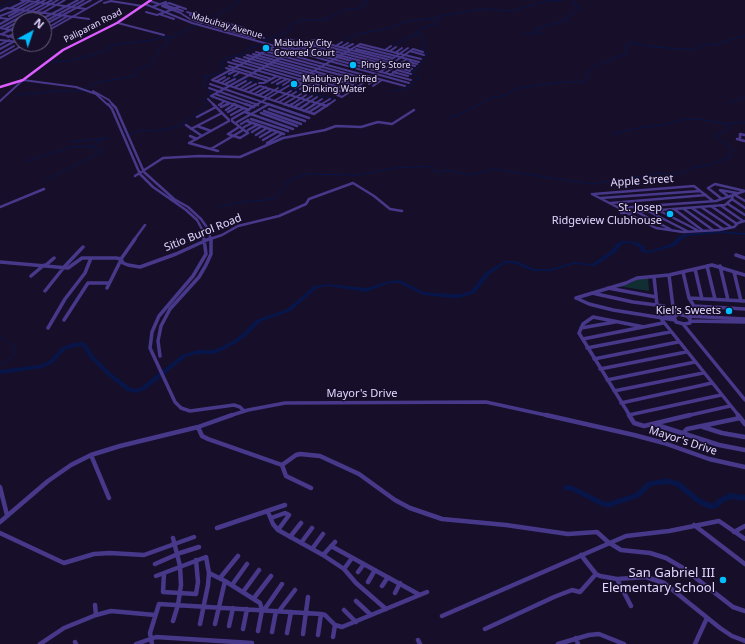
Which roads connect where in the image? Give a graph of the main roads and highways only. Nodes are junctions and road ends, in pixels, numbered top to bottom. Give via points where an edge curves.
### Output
1 (150, 0) edge
2 (0, 87) edge

1 - 2 main road, Paliparan Road via 118,23 63,50 23,80

